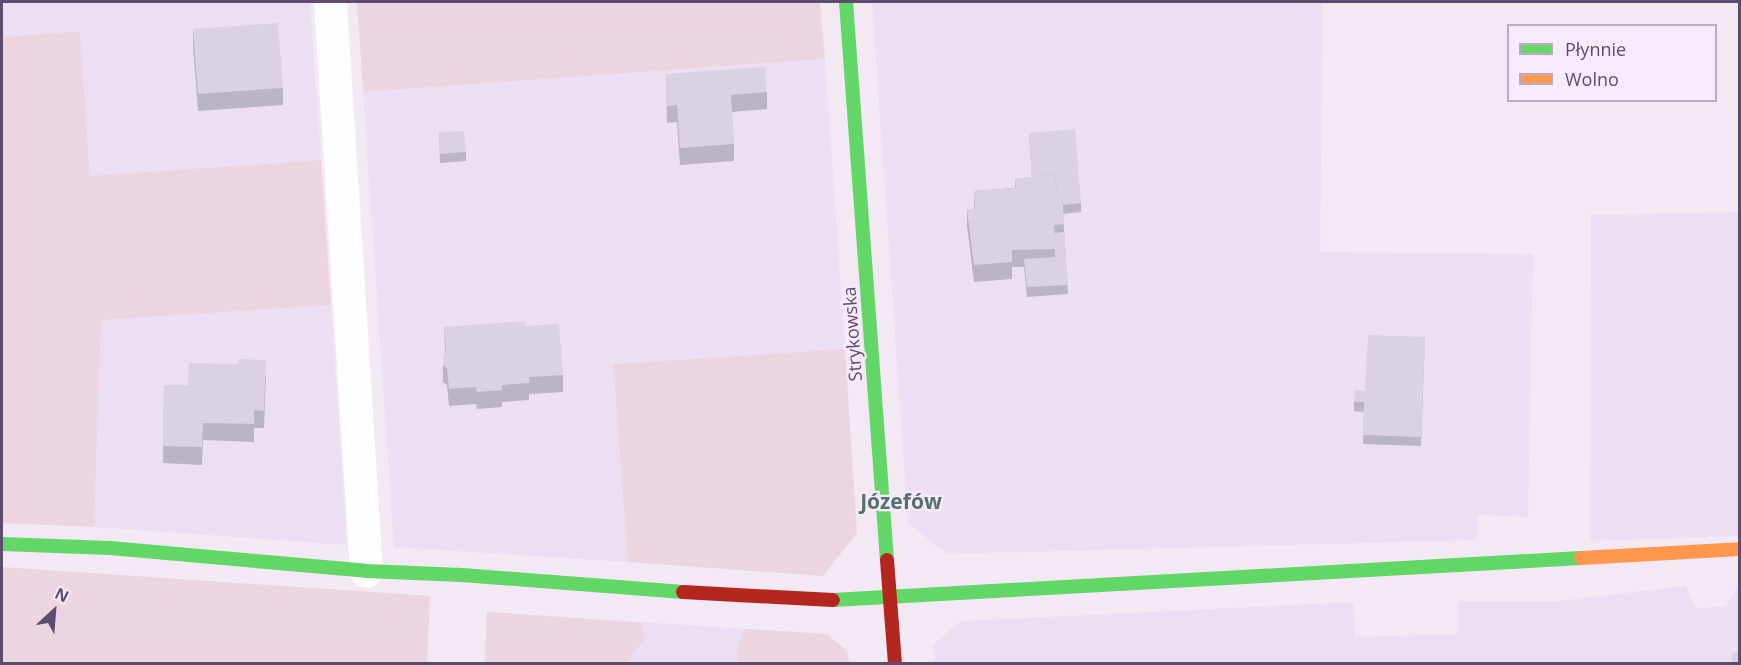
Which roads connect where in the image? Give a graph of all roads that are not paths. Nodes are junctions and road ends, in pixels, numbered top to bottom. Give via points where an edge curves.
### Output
1 (330, 2) edge
2 (846, 2) edge
3 (2, 544) edge
4 (1740, 549) edge
5 (366, 571) junction
6 (888, 595) junction
7 (895, 663) edge

1 - 5 street
2 - 6 street, Strykowska
3 - 5 street via 110,548
4 - 6 street
5 - 6 street via 728,596 826,600
6 - 7 street, Strykowska

